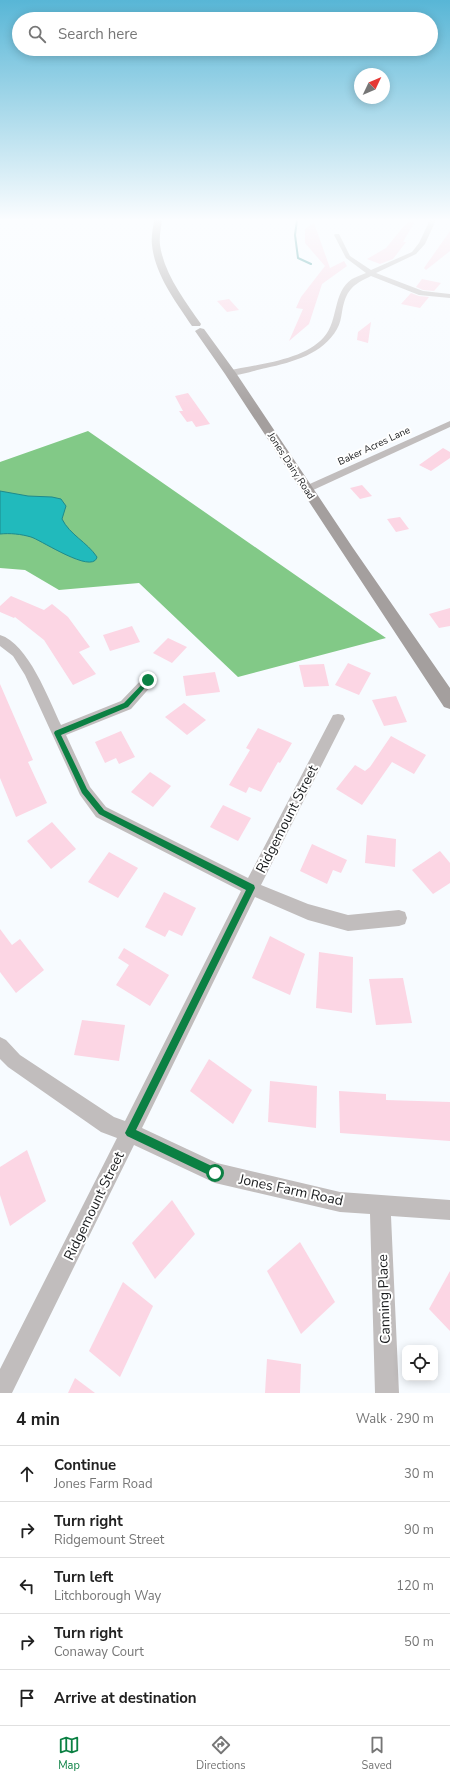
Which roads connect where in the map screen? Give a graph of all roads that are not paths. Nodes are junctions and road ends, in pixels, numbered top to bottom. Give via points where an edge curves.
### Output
1 (172, 285) edge
2 (350, 285) edge
3 (402, 285) edge
4 (450, 296) edge
5 (230, 373) junction
6 (450, 424) edge
7 (307, 489) junction
8 (0, 639) edge
9 (148, 680) dead end
10 (450, 702) edge
11 (338, 719) dead end
12 (57, 733) junction
13 (251, 888) junction
14 (399, 918) dead end
15 (0, 1046) edge
16 (130, 1133) junction
17 (380, 1204) junction
18 (450, 1210) edge
19 (0, 1393) edge
20 (387, 1393) edge

1 - 5 street, Jones Dairy Road via 198,328
2 - 5 street via 341,297 334,328 310,350 287,361
3 - 4 street via 423,293
5 - 7 street, Jones Dairy Road
6 - 7 street, Baker Acres Lane
7 - 10 street, Jones Dairy Road
8 - 12 street via 17,653 26,666
9 - 12 street via 126,705
11 - 13 street, Ridgemount Street
12 - 13 street via 85,791 101,812
13 - 14 street via 308,912 348,923
13 - 16 street, Ridgemount Street
15 - 16 street, Jones Farm Road via 14,1061 73,1102 108,1125
16 - 17 street, Jones Farm Road via 215,1173 340,1202
16 - 19 street, Ridgemount Street
17 - 18 street, Jones Farm Road
17 - 20 street, Canning Place

